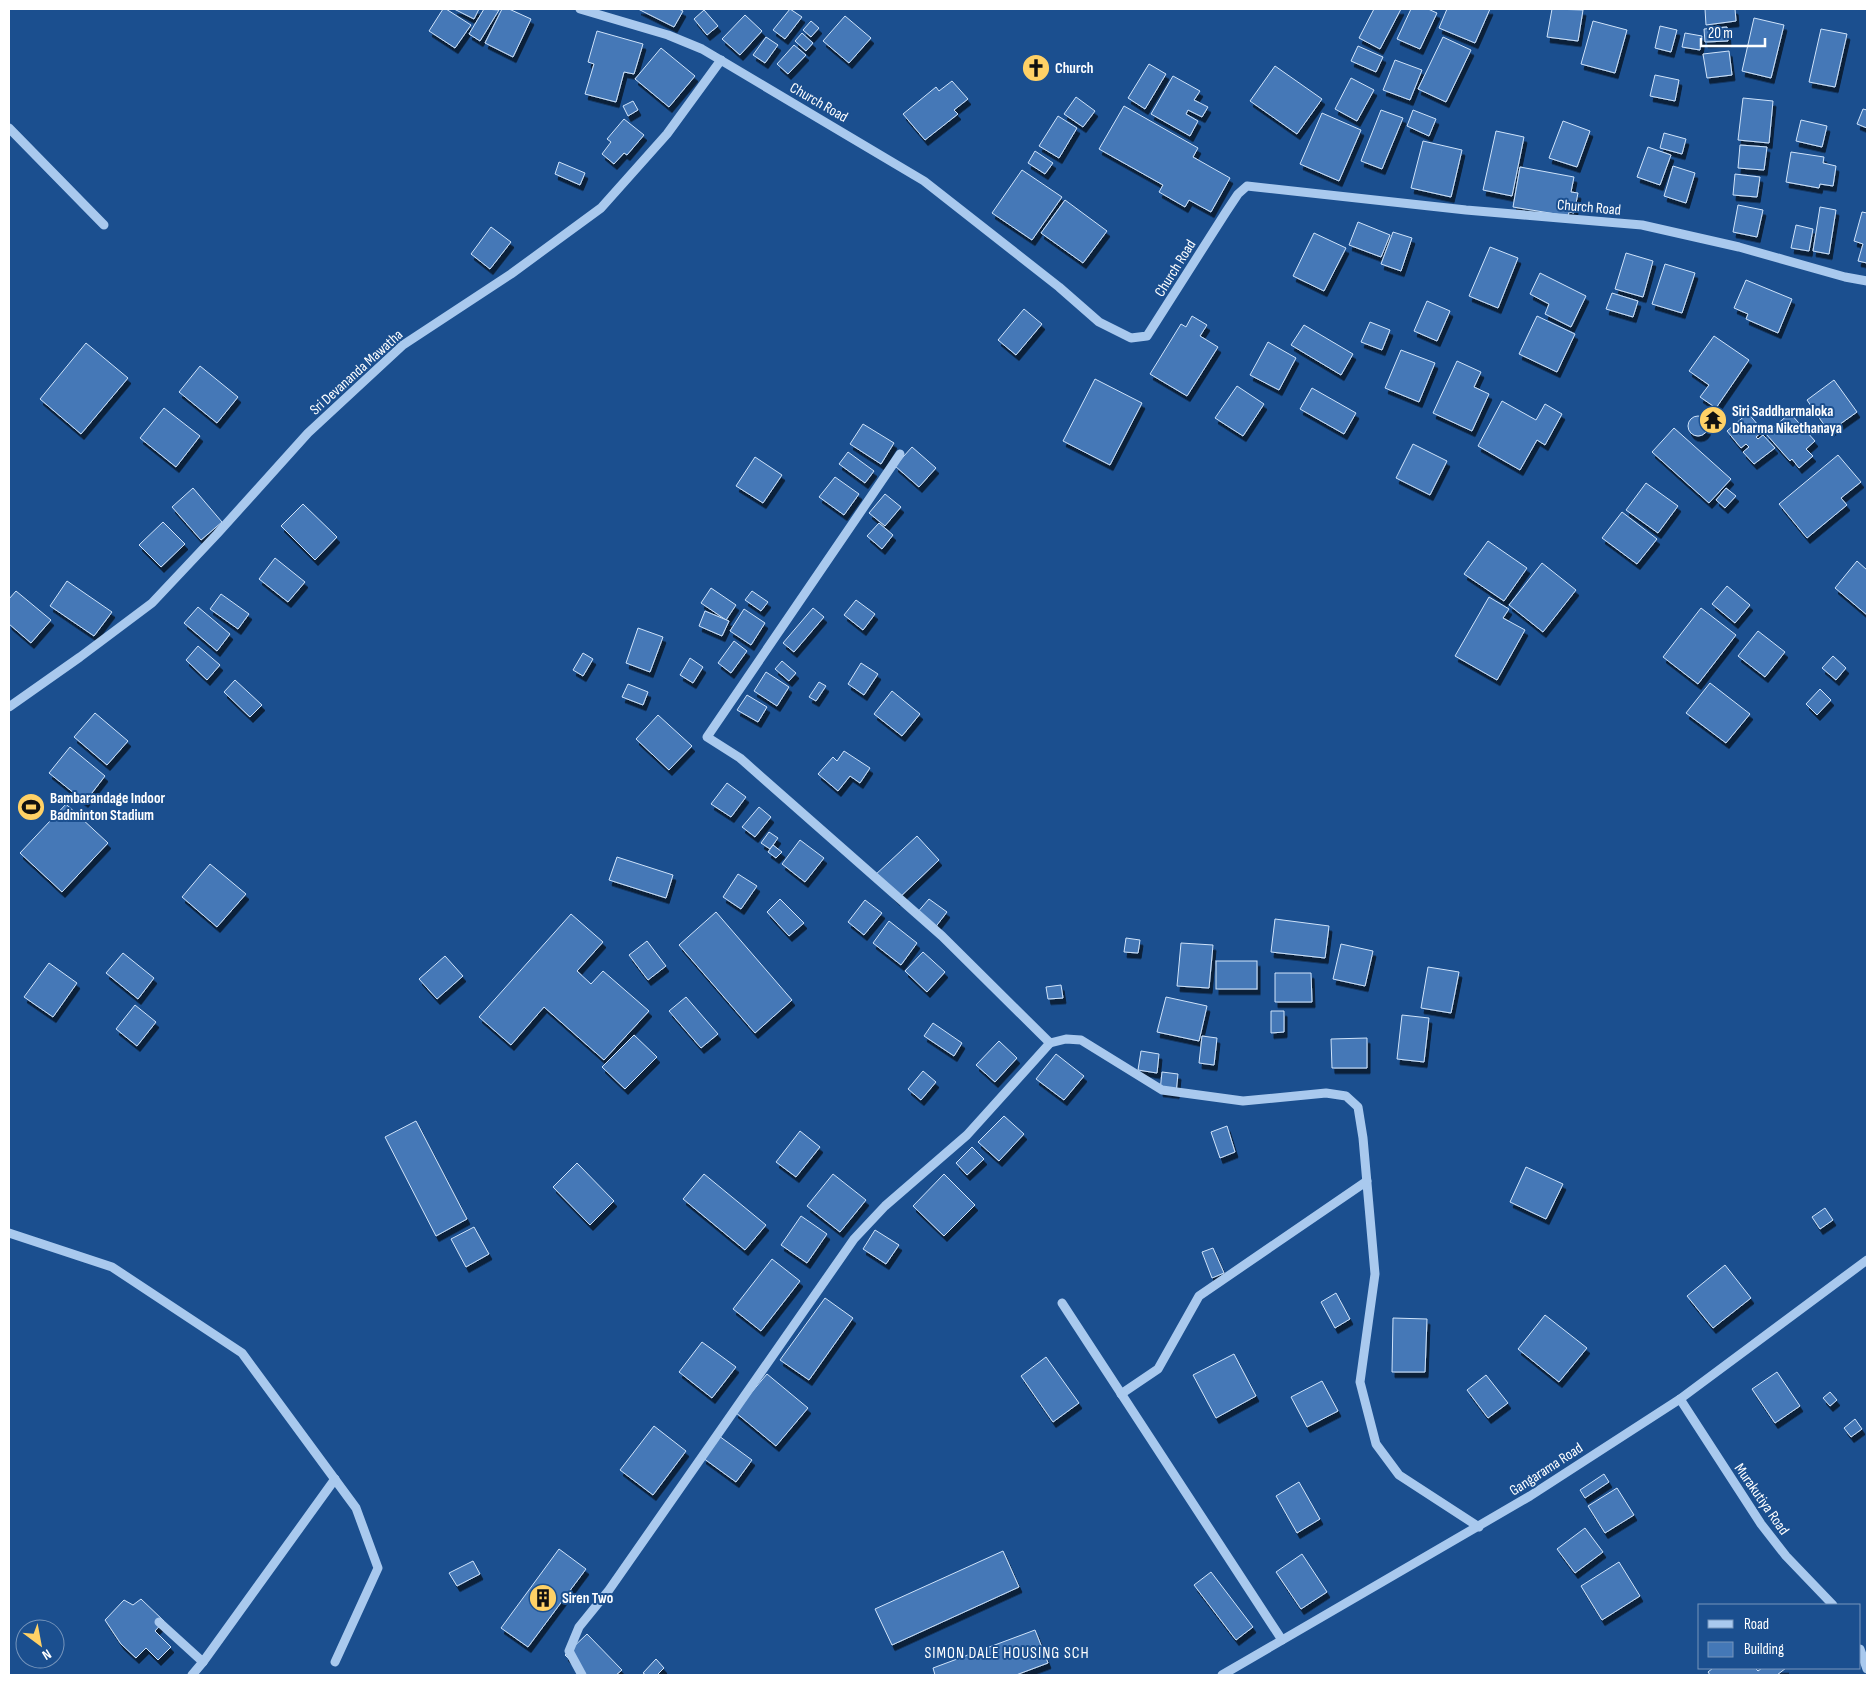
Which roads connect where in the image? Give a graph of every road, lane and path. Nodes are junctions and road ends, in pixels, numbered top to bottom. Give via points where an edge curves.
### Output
1 (580, 9) edge
2 (721, 60) junction
3 (9, 128) edge
4 (104, 225) dead end
5 (1867, 281) edge
6 (900, 454) dead end
7 (9, 707) edge
8 (1050, 1043) junction
9 (1367, 1181) junction
10 (9, 1233) edge
11 (1867, 1260) edge
12 (1062, 1303) dead end
13 (1121, 1394) junction
14 (1680, 1399) junction
15 (335, 1479) junction
16 (1479, 1527) junction
17 (1832, 1604) edge
18 (159, 1622) dead end
19 (1282, 1640) junction
20 (1861, 1652) edge
21 (203, 1662) junction
22 (335, 1662) dead end
23 (1867, 1669) edge
24 (192, 1675) edge
25 (582, 1675) edge
26 (1222, 1675) edge

1 - 2 street, Church Road via 668,35
2 - 5 street, Church Road via 924,181 1099,322 1130,338 1147,336 1238,194 1247,186 1642,225 1739,246
2 - 7 street, Sri Devananda Mawatha via 668,134 601,208 511,274 403,346 308,433 152,603
3 - 4 street
6 - 8 street via 707,737 740,758 942,936
8 - 9 street via 1081,1040 1162,1090 1243,1101 1326,1093 1346,1096 1358,1107
8 - 25 street via 966,1135 885,1206 854,1239 609,1590 579,1628 569,1651
9 - 13 street via 1199,1296 1158,1369
9 - 16 street via 1375,1274 1360,1382 1376,1444 1399,1475
10 - 15 street via 112,1267 242,1353
11 - 14 street, Gangarama Road
12 - 13 street
13 - 19 street
14 - 16 street, Gangarama Road
14 - 17 street, Murakutiya Road via 1761,1524 1786,1556
15 - 21 street
15 - 22 street via 356,1508 378,1568
16 - 19 street, Gangarama Road
18 - 21 street
19 - 26 street, Gangarama Road
20 - 23 street
21 - 24 street

